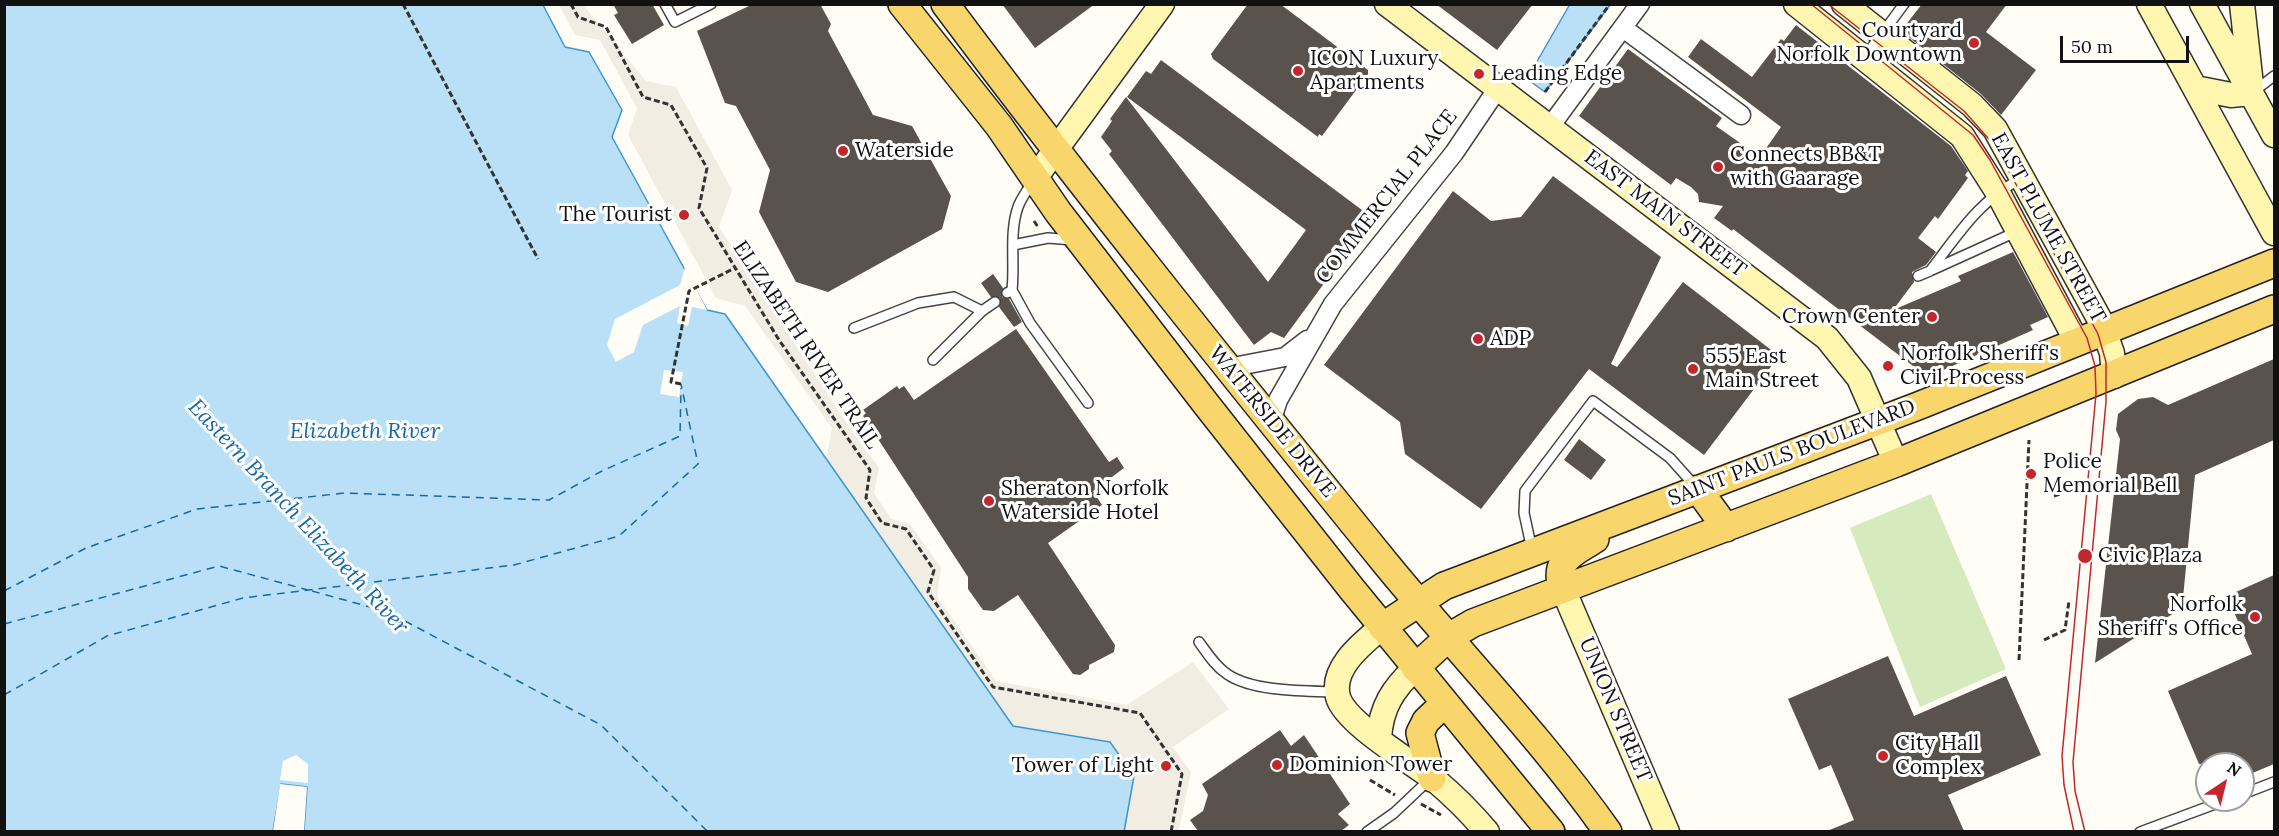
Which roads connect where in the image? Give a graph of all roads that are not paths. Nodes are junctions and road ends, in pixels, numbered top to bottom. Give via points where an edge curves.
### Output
1 (665, 4) edge
2 (711, 4) edge
3 (902, 4) edge
4 (945, 4) edge
5 (1162, 4) edge
6 (1387, 4) edge
7 (1640, 4) edge
8 (1796, 4) edge
9 (1844, 4) edge
10 (1904, 4) edge
11 (2150, 4) edge
12 (2202, 4) edge
13 (2243, 6) edge
14 (1623, 28) junction
15 (1882, 34) junction
16 (1864, 58) junction
17 (2274, 76) edge
18 (1498, 88) junction
19 (2195, 88) junction
20 (2251, 93) junction
21 (1741, 115) dead end
22 (1549, 128) junction
23 (2274, 135) edge
24 (1054, 150) junction
25 (1035, 177) junction
26 (2023, 178) junction
27 (1997, 191) junction
28 (2018, 230) junction
29 (2274, 233) edge
30 (1080, 241) junction
31 (1013, 245) junction
32 (2274, 263) edge
33 (1930, 271) junction
34 (1918, 276) dead end
35 (995, 302) dead end
36 (2274, 309) edge
37 (982, 311) junction
38 (854, 328) dead end
39 (2105, 331) junction
40 (1314, 335) junction
41 (2077, 342) junction
42 (933, 360) dead end
43 (1228, 368) junction
44 (2114, 376) junction
45 (1088, 403) dead end
46 (1879, 421) junction
47 (1271, 423) junction
48 (1896, 463) junction
49 (1698, 489) junction
50 (1628, 515) junction
51 (1726, 528) junction
52 (1533, 552) junction
53 (1563, 589) junction
54 (1418, 601) junction
55 (1382, 627) junction
56 (1449, 637) junction
57 (1199, 642) dead end
58 (1415, 668) junction
59 (1337, 692) junction
60 (1444, 704) junction
61 (1379, 738) junction
62 (1410, 746) junction
63 (1432, 778) junction
64 (2274, 782) edge
65 (2255, 789) edge
66 (2195, 811) edge
67 (1367, 831) edge
68 (1487, 831) edge
69 (1551, 831) edge
70 (1608, 831) edge
71 (1667, 831) edge
72 (2140, 831) edge

1 - 2 lane via 675,22
3 - 25 main road, WATERSIDE DRIVE
4 - 24 main road, WATERSIDE DRIVE
5 - 24 street
6 - 18 street, EAST MAIN STREET
7 - 14 street
8 - 16 street, EAST PLUME STREET
9 - 15 street, EAST PLUME STREET
10 - 15 lane
11 - 19 street
12 - 20 street
13 - 20 street
14 - 21 street
14 - 22 street
15 - 16 lane
15 - 26 street, EAST PLUME STREET via 1988,120
16 - 27 street, EAST PLUME STREET via 1962,136
17 - 20 lane
18 - 22 street, EAST MAIN STREET
18 - 40 street, COMMERCIAL PLACE via 1454,153 1333,304
19 - 20 street via 2230,95
19 - 29 street
20 - 23 street
22 - 46 street, EAST MAIN STREET via 1827,338 1858,378
24 - 25 street
24 - 43 main road, WATERSIDE DRIVE
25 - 30 main road, WATERSIDE DRIVE
25 - 31 lane via 1018,207
26 - 27 lane
26 - 39 street, EAST PLUME STREET
27 - 28 street, EAST PLUME STREET
27 - 33 lane
28 - 33 lane
28 - 41 street, EAST PLUME STREET
30 - 31 lane via 1048,238
30 - 55 main road, WATERSIDE DRIVE
31 - 45 lane via 1015,264 1010,292
32 - 39 main road, SAINT PAULS BOULEVARD
33 - 34 lane
35 - 37 lane
36 - 44 main road
37 - 38 lane via 954,297 918,303
37 - 42 lane
39 - 41 main road, SAINT PAULS BOULEVARD
39 - 44 street, EAST PLUME STREET
40 - 43 street, COMMERCIAL PLACE via 1285,357
40 - 47 street, COMMERCIAL PLACE via 1278,400
41 - 46 main road, SAINT PAULS BOULEVARD
43 - 47 main road, WATERSIDE DRIVE
44 - 48 main road
46 - 48 street, EAST MAIN STREET
46 - 49 main road, SAINT PAULS BOULEVARD
47 - 54 main road, WATERSIDE DRIVE
48 - 51 main road
49 - 50 main road, SAINT PAULS BOULEVARD
49 - 51 main road
49 - 52 lane via 1670,458 1593,401 1525,491 1524,513
50 - 52 main road, SAINT PAULS BOULEVARD
50 - 53 main road via 1561,565 1558,573
51 - 53 main road
52 - 54 main road, SAINT PAULS BOULEVARD via 1444,586
53 - 56 main road via 1473,623
53 - 71 street, UNION STREET
54 - 55 main road, SAINT PAULS BOULEVARD
54 - 56 main road, WATERSIDE DRIVE
55 - 58 main road, WATERSIDE DRIVE
55 - 59 street via 1347,661
56 - 58 main road
56 - 70 main road, WATERSIDE DRIVE
57 - 59 lane via 1219,668 1240,680 1290,690
58 - 60 main road, WATERSIDE DRIVE
58 - 61 street via 1384,706
59 - 61 street via 1349,716
60 - 62 main road via 1423,725
60 - 69 main road, WATERSIDE DRIVE
61 - 62 street
62 - 63 main road
63 - 67 lane via 1394,813
63 - 68 street
64 - 65 lane
66 - 72 lane

